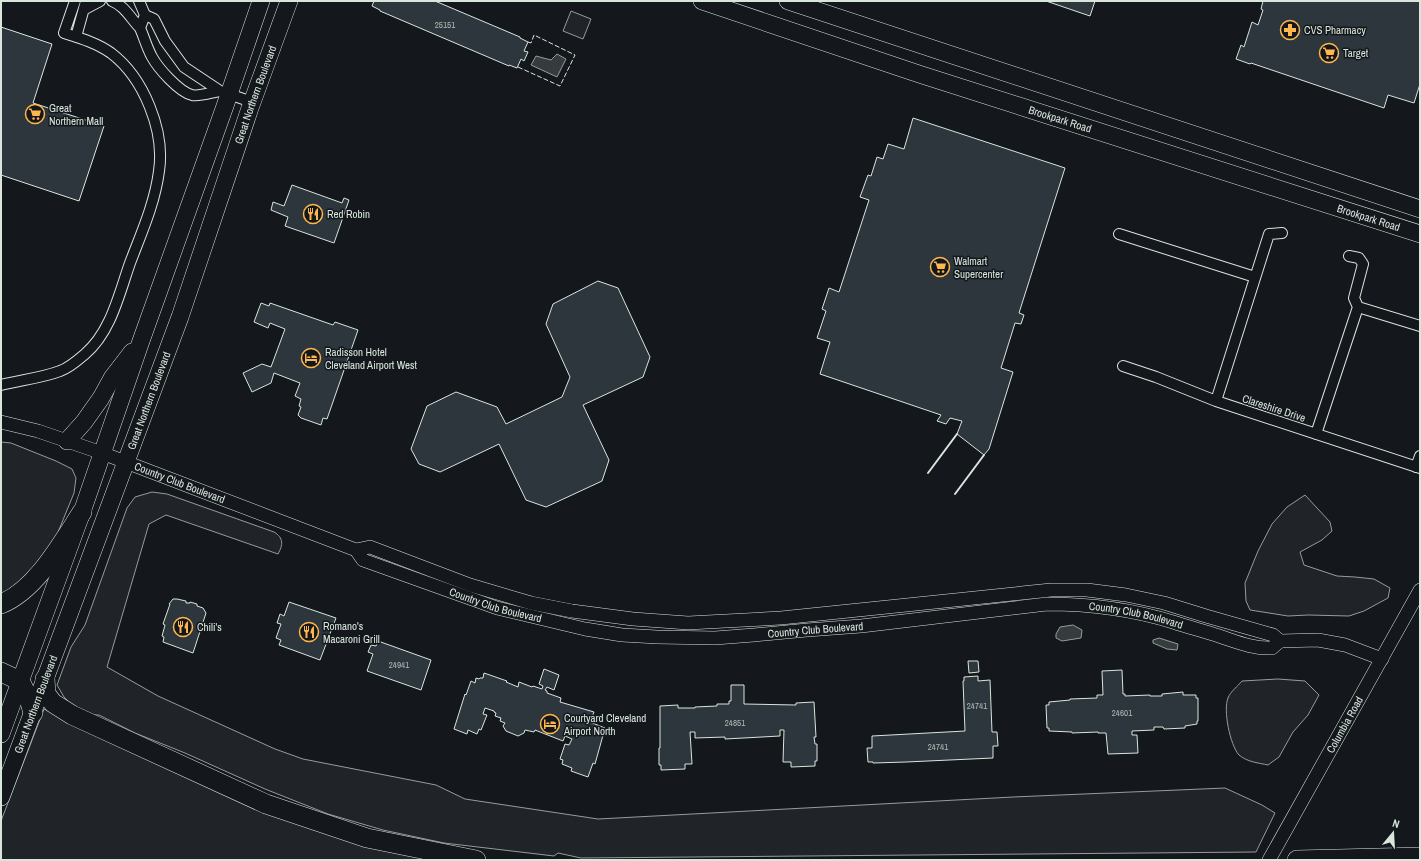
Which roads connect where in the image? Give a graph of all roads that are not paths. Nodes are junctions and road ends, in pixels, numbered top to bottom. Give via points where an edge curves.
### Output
1 (75, 1) edge
2 (100, 1) edge
3 (112, 1) edge
4 (139, 1) edge
5 (261, 1) edge
6 (289, 1) edge
7 (702, 1) edge
8 (788, 1) edge
9 (86, 5) edge
10 (145, 15) junction
11 (140, 28) junction
12 (76, 37) junction
13 (224, 93) junction
14 (252, 102) junction
15 (1420, 209) edge
16 (1282, 233) dead end
17 (1119, 234) dead end
18 (1420, 234) edge
19 (1349, 256) dead end
20 (1255, 277) junction
21 (1358, 307) junction
22 (1420, 326) edge
23 (141, 341) junction
24 (1123, 366) dead end
25 (1, 385) edge
26 (1216, 401) junction
27 (1, 422) edge
28 (1316, 434) junction
29 (67, 441) junction
30 (102, 453) junction
31 (1420, 456) edge
32 (126, 462) junction
33 (1418, 468) edge
34 (82, 512) junction
35 (1420, 590) edge
36 (1, 604) edge
37 (1382, 659) junction
38 (1, 672) edge
39 (46, 679) junction
40 (20, 681) junction
41 (33, 713) junction
42 (1, 734) edge
43 (1, 797) edge
44 (1420, 857) edge
45 (476, 860) edge
46 (1269, 860) edge
47 (1297, 860) edge

1 - 12 street via 64,33
2 - 9 street
3 - 11 street via 121,6
4 - 10 street
5 - 13 main road, Great Northern Boulevard
6 - 14 main road, Great Northern Boulevard
7 - 18 main road, Brookpark Road via 919,74
8 - 15 main road
9 - 12 street
10 - 11 street
10 - 13 street via 154,19 165,41 184,67
11 - 13 street via 153,58 182,90 193,96
12 - 25 street via 99,46 116,58 133,77 144,96 158,132 158,180 111,316 95,343 85,354 61,371
13 - 14 street
13 - 23 main road, Great Northern Boulevard
14 - 32 main road, Great Northern Boulevard via 180,317
16 - 20 street via 1269,234
17 - 20 street
19 - 21 street via 1359,258 1363,264 1354,298
20 - 26 street
21 - 22 street
21 - 28 street
23 - 29 main road via 112,378 84,422
23 - 30 main road, Great Northern Boulevard
24 - 26 street, Clareshire Drive via 1156,376
26 - 28 street, Clareshire Drive
27 - 29 street, Country Club Boulevard via 38,430
28 - 33 street, Clareshire Drive
29 - 30 street, Country Club Boulevard
30 - 32 street, Country Club Boulevard
30 - 34 main road, Great Northern Boulevard
31 - 33 street
32 - 37 street, Country Club Boulevard via 356,550 370,547 470,585 531,603 572,611 633,619 715,622 781,618 1044,590 1087,590 1164,603 1273,635 1280,641 1318,640 1345,645
32 - 39 main road, Great Northern Boulevard
34 - 36 highway via 48,564 31,583 9,601
34 - 40 main road, Great Northern Boulevard
35 - 37 street, Columbia Road
37 - 46 street, Columbia Road
38 - 40 highway
39 - 41 main road, Great Northern Boulevard
39 - 45 highway via 46,694 53,703 72,715 266,804 367,838
40 - 41 highway
40 - 42 main road, Great Northern Boulevard
41 - 43 main road, Great Northern Boulevard
44 - 47 highway

